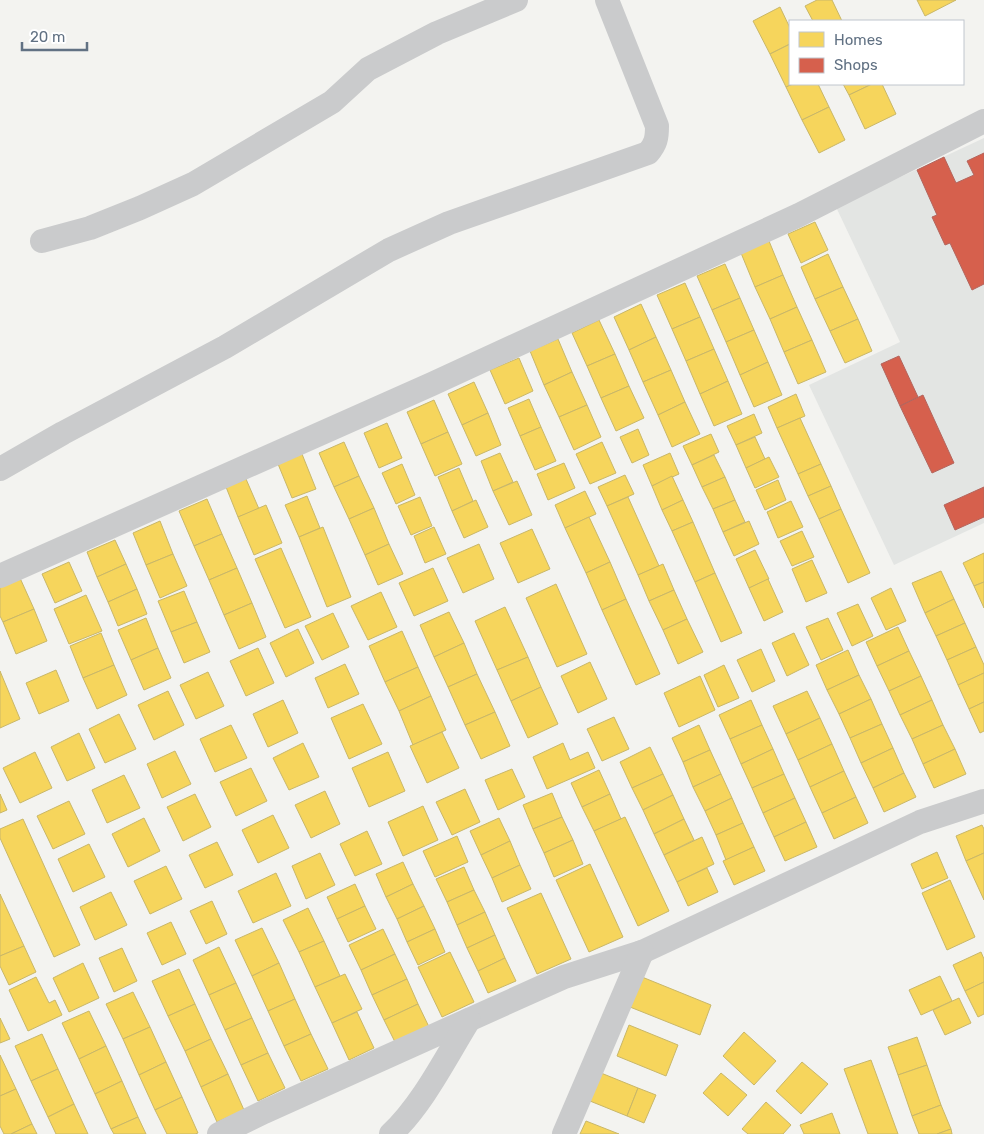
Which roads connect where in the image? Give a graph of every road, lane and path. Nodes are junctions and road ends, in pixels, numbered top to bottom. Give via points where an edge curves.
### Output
1 (516, 0) edge
2 (607, 0) edge
3 (984, 121) edge
4 (42, 241) dead end
5 (0, 469) edge
6 (0, 576) edge
7 (984, 801) edge
8 (642, 952) junction
9 (469, 1020) junction
10 (218, 1134) edge
11 (391, 1134) edge
12 (564, 1134) edge

1 - 4 street via 437,33 368,69 332,102 193,184 90,228
2 - 5 street via 657,126 657,139 648,154 449,223 390,250 225,347
3 - 6 street via 799,215 477,364
7 - 8 street via 920,822
8 - 9 street via 564,977
8 - 12 street
9 - 10 street
9 - 11 street via 419,1100

